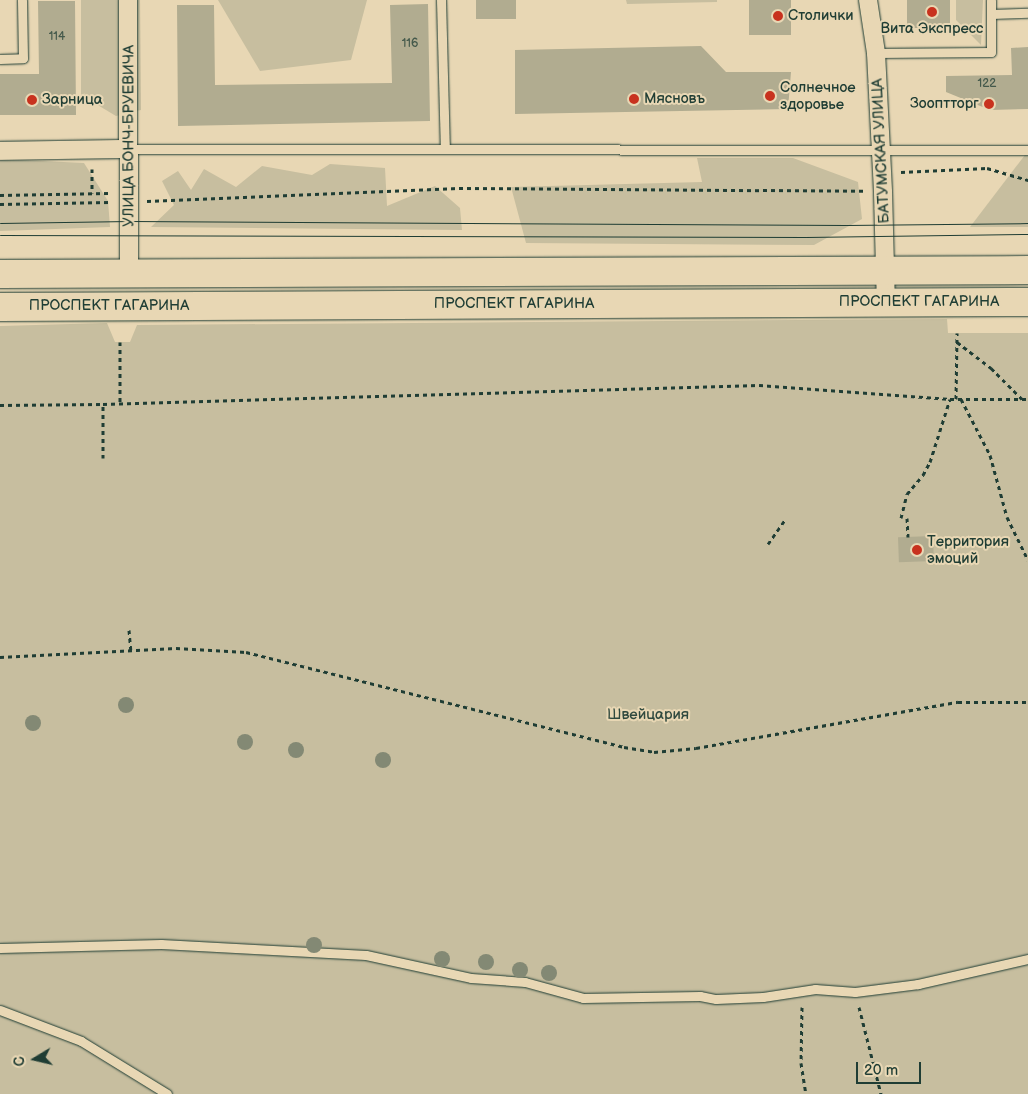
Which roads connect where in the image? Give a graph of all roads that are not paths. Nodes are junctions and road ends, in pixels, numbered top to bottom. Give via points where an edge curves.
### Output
1 (22, 0) edge
2 (128, 0) edge
3 (441, 0) edge
4 (868, 0) edge
5 (991, 0) edge
6 (1028, 13) edge
7 (991, 14) junction
8 (876, 53) junction
9 (0, 59) edge
10 (445, 149) junction
11 (128, 150) junction
12 (1028, 150) edge
13 (0, 151) edge
14 (882, 151) junction
15 (884, 270) junction
16 (1028, 270) edge
17 (129, 272) junction
18 (0, 274) edge
19 (1028, 302) edge
20 (886, 303) junction
21 (0, 307) edge
22 (0, 948) edge
23 (1028, 959) edge
24 (0, 1010) edge
25 (167, 1094) edge

1 - 9 lane via 23,58
2 - 11 street, УЛИЦА БОНЧ-БРУЕВИЧА
3 - 10 lane
4 - 8 street, БАТУМСКАЯ УЛИЦА
5 - 7 lane
6 - 7 lane
7 - 8 lane via 991,52
8 - 14 street, БАТУМСКАЯ УЛИЦА
10 - 11 lane
10 - 14 lane
11 - 13 street
11 - 17 street, УЛИЦА БОНЧ-БРУЕВИЧА
12 - 14 lane
14 - 15 street, БАТУМСКАЯ УЛИЦА
15 - 16 main road, ПРОСПЕКТ ГАГАРИНА
15 - 17 main road, ПРОСПЕКТ ГАГАРИНА
15 - 20 street, БАТУМСКАЯ УЛИЦА
17 - 18 main road, ПРОСПЕКТ ГАГАРИНА
19 - 20 main road, ПРОСПЕКТ ГАГАРИНА
20 - 21 main road, ПРОСПЕКТ ГАГАРИНА
22 - 23 lane via 161,944 366,955 471,978 525,982 583,998 763,998 815,989 855,992 918,984
24 - 25 lane via 81,1041

